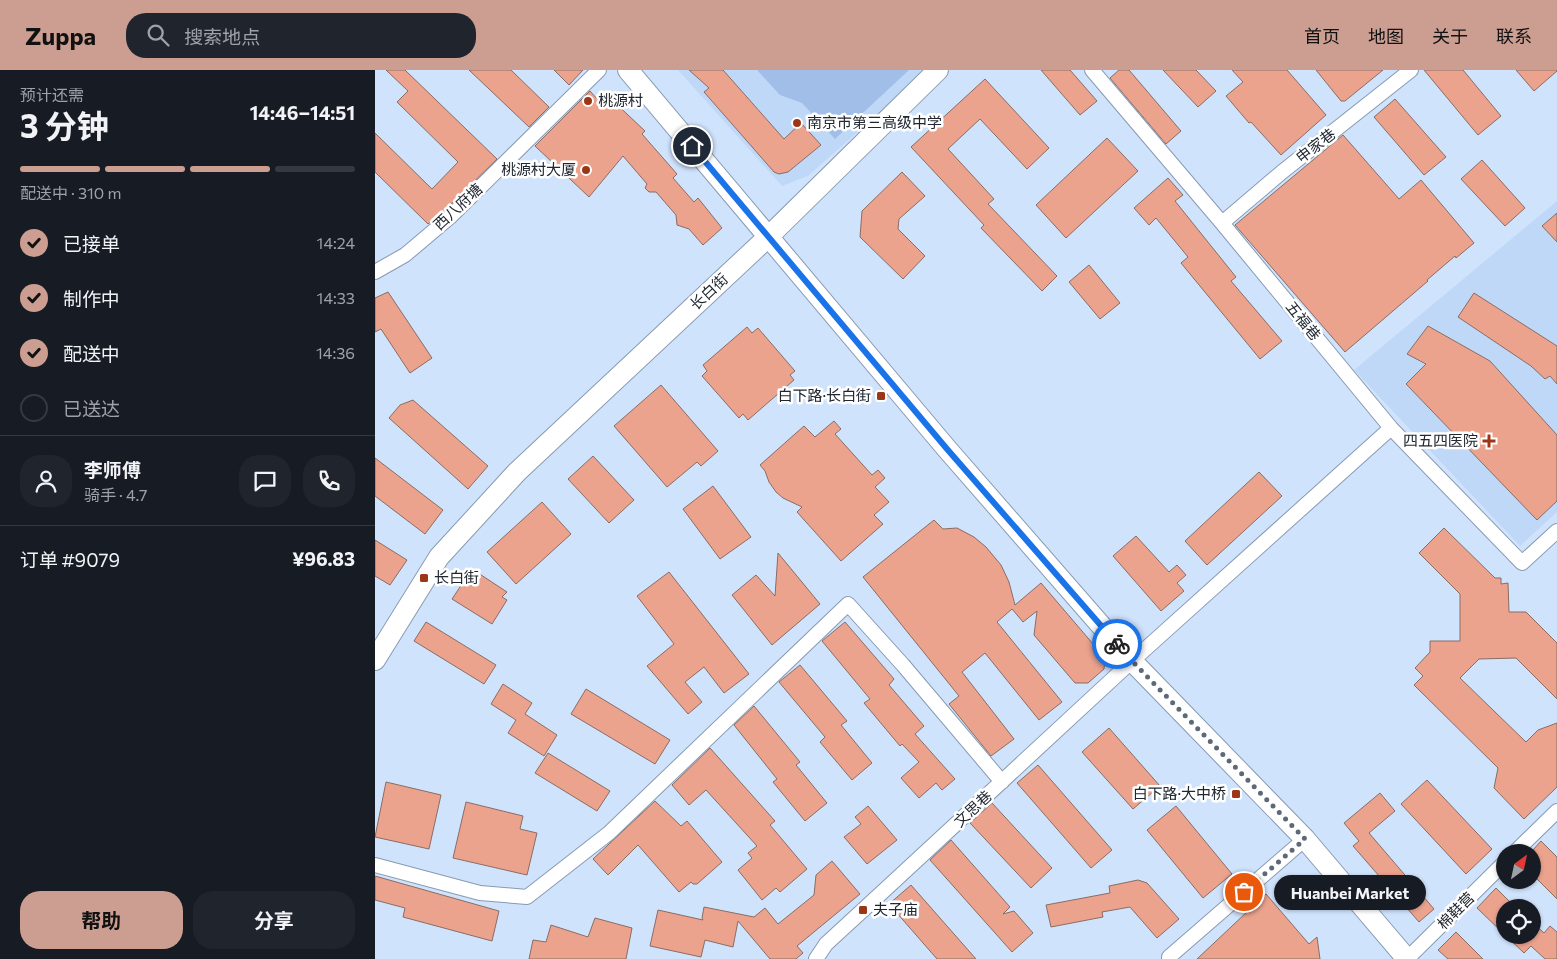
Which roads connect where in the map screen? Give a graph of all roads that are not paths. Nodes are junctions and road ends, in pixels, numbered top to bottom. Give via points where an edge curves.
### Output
1 (599, 70) edge
2 (628, 70) edge
3 (938, 70) edge
4 (1092, 70) edge
5 (1411, 70) edge
6 (1222, 223) junction
7 (769, 237) junction
8 (375, 272) edge
9 (1391, 428) junction
10 (1557, 531) edge
11 (375, 660) edge
12 (1132, 661) junction
13 (1002, 782) junction
14 (1557, 811) edge
15 (1305, 839) junction
16 (1523, 844) edge
17 (375, 865) edge
18 (1496, 871) edge
19 (816, 959) edge
20 (1169, 959) edge
21 (1407, 959) edge

1 - 8 street, 西八府塘 via 450,217 405,255
2 - 7 main road
3 - 7 main road, 长白街
4 - 6 street, 五福巷
5 - 6 street, 申家巷
6 - 9 street, 五福巷
7 - 11 main road, 长白街 via 517,472 439,558
7 - 12 main road via 947,449
9 - 10 street, 五福巷 via 1523,563
9 - 12 street, 文思巷
12 - 13 street, 文思巷
12 - 15 main road
13 - 17 street via 848,604 609,833 527,897 480,893
13 - 19 street, 文思巷 via 826,944
14 - 16 street
15 - 20 street
15 - 21 main road
18 - 21 street, 棉鞋营

